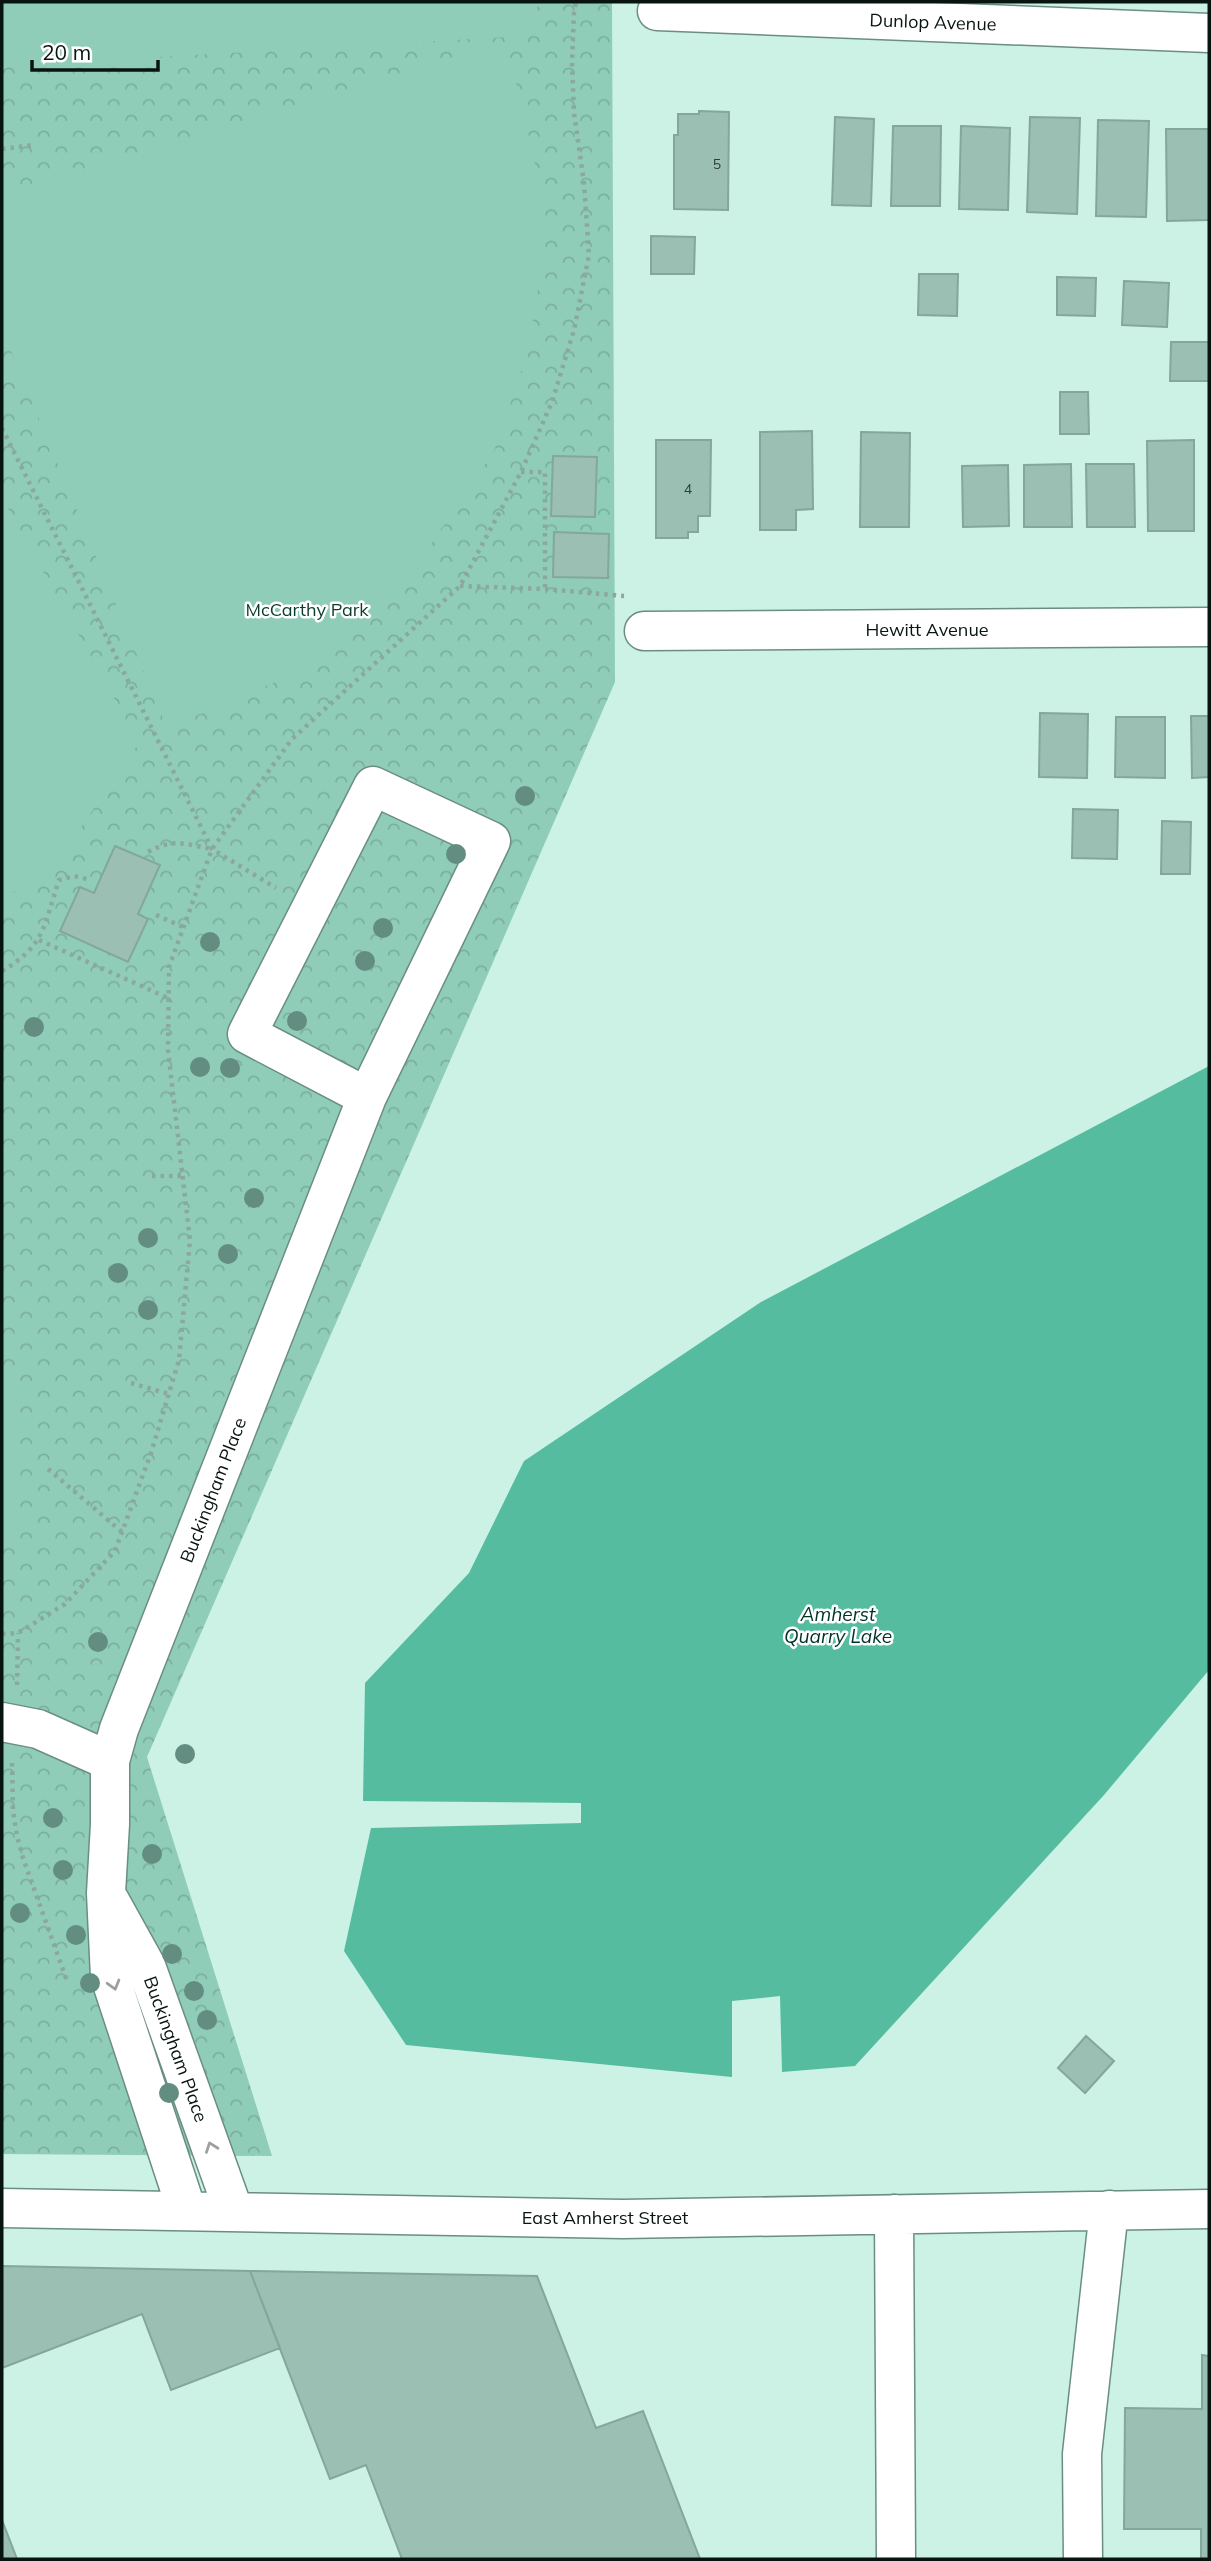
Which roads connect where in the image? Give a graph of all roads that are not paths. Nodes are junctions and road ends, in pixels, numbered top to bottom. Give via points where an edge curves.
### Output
1 (657, 11) dead end
2 (1209, 33) edge
3 (1209, 628) edge
4 (644, 631) dead end
5 (367, 1097) junction
6 (7, 1739) edge
7 (110, 1761) junction
8 (106, 1893) junction
9 (2, 2208) edge
10 (1209, 2209) edge
11 (1109, 2210) junction
12 (187, 2211) junction
13 (234, 2212) junction
14 (894, 2214) junction
15 (896, 2559) edge
16 (1083, 2559) edge

1 - 2 street, Dunlop Avenue
3 - 4 street, Hewitt Avenue
5 - 5 street, Buckingham Place via 491,841 373,786 247,1034
5 - 7 street, Buckingham Place
6 - 7 street via 38,1728
7 - 8 street, Buckingham Place
8 -> 12 street, Buckingham Place via 110,1977
13 -> 8 street, Buckingham Place via 146,1966
9 - 12 street, East Amherst Street
10 - 11 street, East Amherst Street
11 - 14 street, East Amherst Street
11 - 16 street via 1082,2454
12 - 13 street, East Amherst Street
13 - 14 street, East Amherst Street via 623,2218
14 - 15 street

